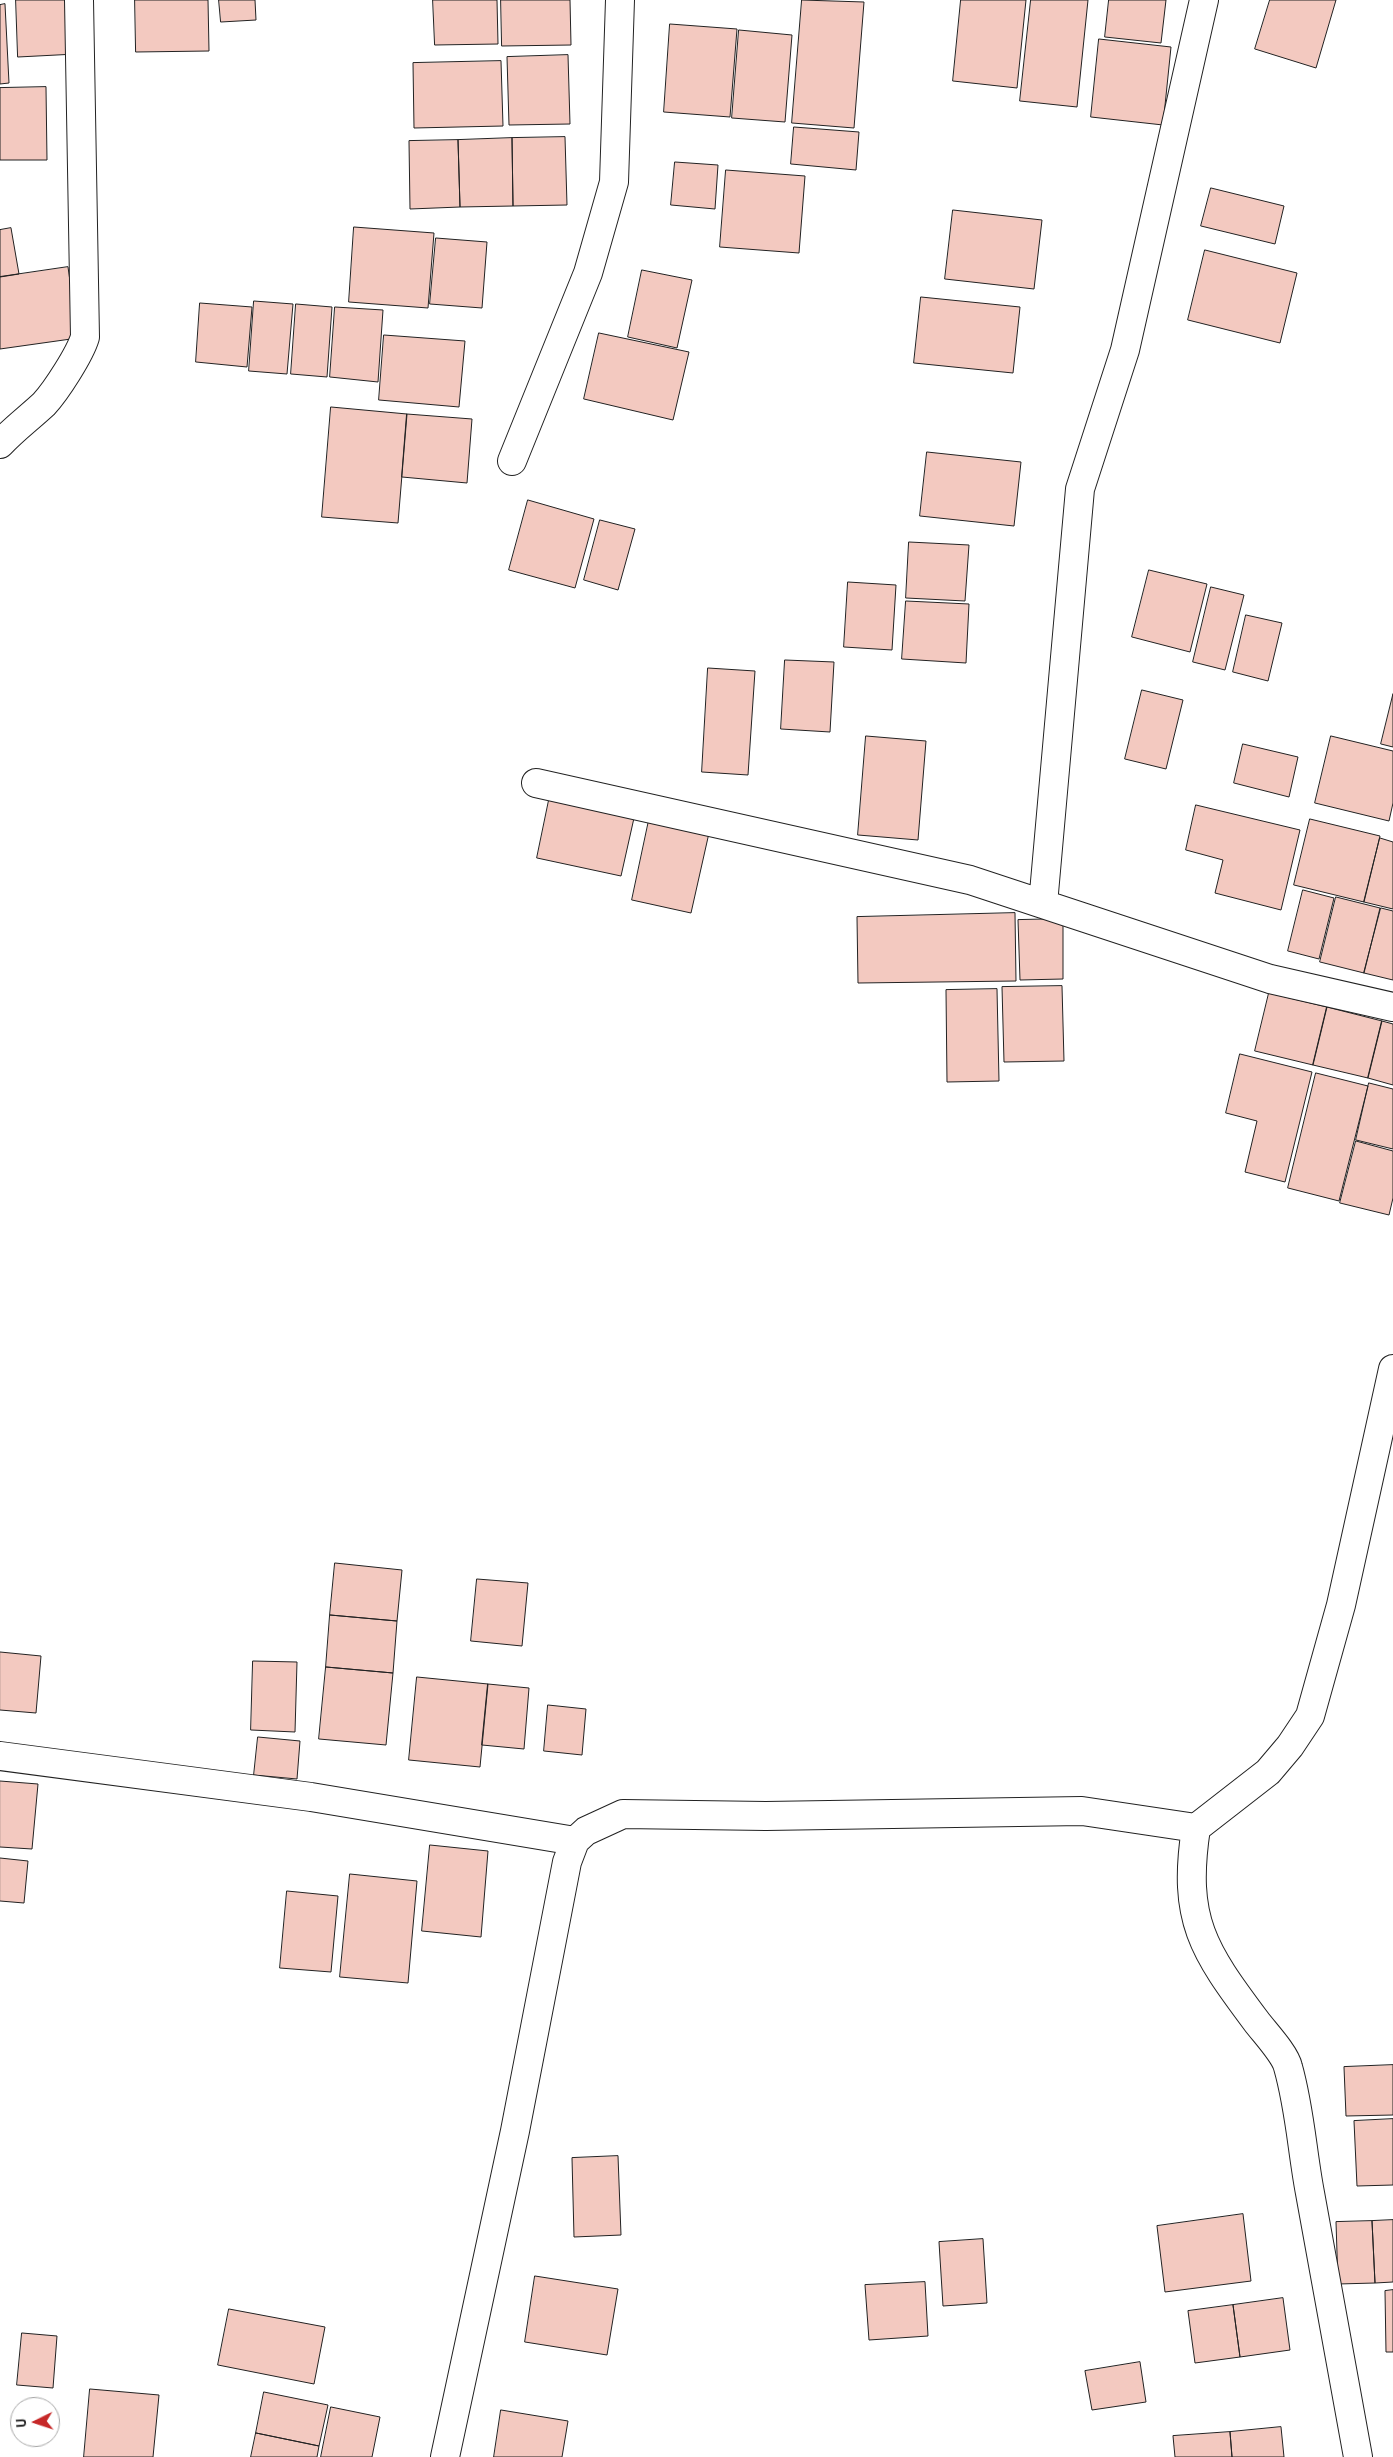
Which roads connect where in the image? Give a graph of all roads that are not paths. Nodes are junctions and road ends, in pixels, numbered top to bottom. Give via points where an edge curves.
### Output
1 (79, 0) edge
2 (620, 0) edge
3 (1204, 0) edge
4 (0, 444) edge
5 (512, 461) dead end
6 (536, 784) dead end
7 (1043, 904) junction
8 (1393, 1007) edge
9 (1393, 1368) edge
10 (0, 1756) edge
11 (1196, 1828) junction
12 (575, 1841) junction
13 (445, 2457) edge
14 (1358, 2457) edge

1 - 4 street via 85,337 81,349 45,403 19,423
2 - 5 street via 614,182 588,273
3 - 7 street via 1125,350 1080,489
6 - 7 street via 970,880
7 - 8 street via 1270,979
9 - 11 street via 1341,1605 1310,1716 1268,1772
10 - 12 street via 311,1797
11 - 12 street via 1082,1811 766,1816 623,1814 586,1831
11 - 14 street via 1190,1865 1191,1901 1202,1938 1219,1972 1288,2064 1298,2104 1309,2190
12 - 13 street via 567,1862 515,2131

